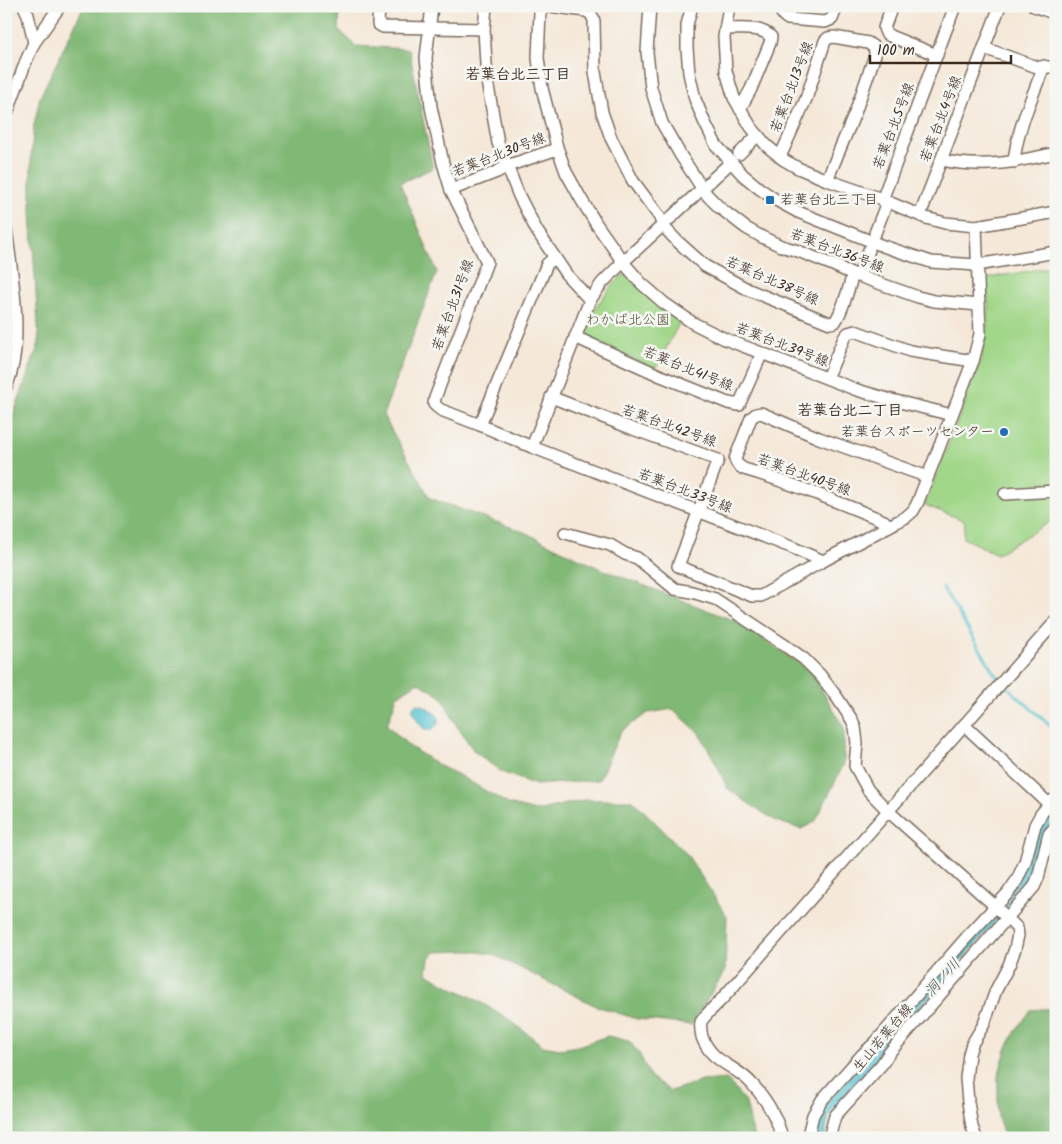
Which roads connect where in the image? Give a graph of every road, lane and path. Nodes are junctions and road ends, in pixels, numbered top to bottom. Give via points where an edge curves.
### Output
1 (24, 6) edge
2 (60, 6) edge
3 (379, 6) edge
4 (432, 6) edge
5 (486, 6) edge
6 (650, 6) edge
7 (692, 6) edge
8 (729, 6) edge
9 (782, 6) edge
10 (837, 6) edge
11 (892, 6) edge
12 (955, 6) edge
13 (1000, 6) edge
14 (1034, 6) edge
15 (1056, 14) edge
16 (429, 28) junction
17 (725, 29) junction
18 (484, 30) junction
19 (34, 43) junction
20 (984, 48) junction
21 (937, 55) junction
22 (1044, 66) junction
23 (1056, 67) edge
24 (740, 109) junction
25 (6, 116) edge
26 (758, 135) junction
27 (558, 149) junction
28 (1056, 153) edge
29 (780, 157) junction
30 (735, 158) junction
31 (941, 160) junction
32 (1014, 162) junction
33 (507, 166) junction
34 (827, 180) junction
35 (702, 188) junction
36 (451, 190) junction
37 (885, 201) junction
38 (1056, 212) edge
39 (920, 215) junction
40 (663, 226) junction
41 (976, 226) junction
42 (6, 230) edge
43 (875, 233) dead end
44 (868, 250) dead end
45 (1056, 252) edge
46 (554, 258) junction
47 (623, 262) junction
48 (977, 265) junction
49 (856, 275) junction
50 (590, 300) junction
51 (979, 305) junction
52 (575, 337) junction
53 (762, 353) junction
54 (973, 361) junction
55 (827, 378) junction
56 (6, 387) edge
57 (551, 397) junction
58 (952, 415) junction
59 (480, 425) junction
60 (532, 447) junction
61 (928, 477) junction
62 (1056, 491) edge
63 (1005, 494) dead end
64 (698, 512) junction
65 (889, 526) junction
66 (565, 533) dead end
67 (823, 561) junction
68 (1056, 621) edge
69 (964, 725) junction
70 (1052, 802) edge
71 (888, 811) junction
72 (1056, 826) edge
73 (995, 906) junction
74 (1008, 918) junction
75 (782, 1138) edge
76 (809, 1138) edge
77 (829, 1138) edge
78 (976, 1138) edge

1 - 19 street
2 - 19 street
3 - 16 street via 378,24 383,27
4 - 16 street, 若葉台北31号線
5 - 18 street
6 - 35 street, 若葉台北36号線 via 647,52 662,124
7 - 30 street via 687,25 687,48 695,99 716,145
8 - 17 street
9 - 10 street via 782,13 788,18 825,22 832,19
11 - 21 street via 884,28 886,33
12 - 21 street, 若葉台北5号線
13 - 20 street, 若葉台北4号線
14 - 15 street
16 - 18 street
16 - 36 street, 若葉台北31号線 via 426,58 431,106
17 - 24 street via 726,71
17 - 24 street via 762,31 771,37 751,90
18 - 33 street via 487,81 498,143
19 - 25 street
20 - 22 street via 1037,67
20 - 31 street, 若葉台北4号線
21 - 37 street, 若葉台北5号線
22 - 23 street
22 - 32 street via 1021,126
24 - 26 street
26 - 29 street
26 - 30 street
27 - 33 street, 若葉台北30号線
27 - 40 street, 若葉台北39号線 via 542,88 538,58 540,13 549,6 586,11 593,17 595,72 602,112 632,181
27 - 47 street, 若葉台北39号線 via 580,199
28 - 32 street
29 - 34 street
29 - 34 street, 若葉台北13号線 via 806,99 825,41 834,37 868,43 875,48 875,55
30 - 35 street
30 - 48 street via 743,175 798,212 931,262
31 - 32 street via 979,165
31 - 39 street, 若葉台北4号線
33 - 36 street, 若葉台北30号線
33 - 46 street via 526,212
34 - 37 street
35 - 40 street
35 - 49 street, 若葉台北36号線 via 720,208 746,228 780,246
36 - 59 street, 若葉台北31号線 via 487,262 434,404 440,410
37 - 39 street
37 - 43 street, 若葉台北5号線
38 - 41 street
39 - 41 street via 945,223
40 - 47 street
40 - 49 street, 若葉台北38号線 via 705,266 749,290 830,323 835,322
41 - 48 street
42 - 56 street via 16,331
44 - 49 street
45 - 48 street
46 - 50 street
46 - 59 street via 547,264
47 - 50 street
47 - 53 street, 若葉台北39号線 via 641,283 693,323
48 - 51 street
49 - 51 street, 若葉台北36号線 via 934,301
50 - 52 street
51 - 54 street via 980,334
52 - 53 street, 若葉台北41号線 via 661,376 739,405
52 - 57 street
53 - 55 street, 若葉台北39号線
54 - 55 street via 910,351 854,331 844,338
54 - 58 street
55 - 58 street, 若葉台北39号線 via 857,390
57 - 60 street
57 - 64 street, 若葉台北42号線 via 718,460
58 - 61 street
59 - 60 street, 若葉台北31号線
60 - 64 street, 若葉台北33号線
61 - 65 street via 913,511
61 - 65 street, 若葉台北40号線 via 819,438 761,413 751,418 735,459 739,466 884,521
62 - 63 street
64 - 67 street, 若葉台北33号線
64 - 67 street, 若葉台北42号線 via 678,566 752,596 761,596
65 - 67 street
66 - 71 street via 610,545 637,558 675,589 715,599 804,659 831,689 852,720 858,743 855,766 868,790
68 - 69 street
69 - 70 street
69 - 71 street
70 - 73 street via 1035,825 1017,880
71 - 73 street
71 - 75 street via 701,1021 700,1031 710,1052 751,1082 769,1104
72 - 74 street, 生山若葉台線 via 1049,834 1034,887
73 - 74 street
73 - 76 street via 822,1100 813,1115
74 - 77 street, 生山若葉台線 via 835,1116
74 - 78 street via 1017,928 1015,949 969,1054 968,1102

